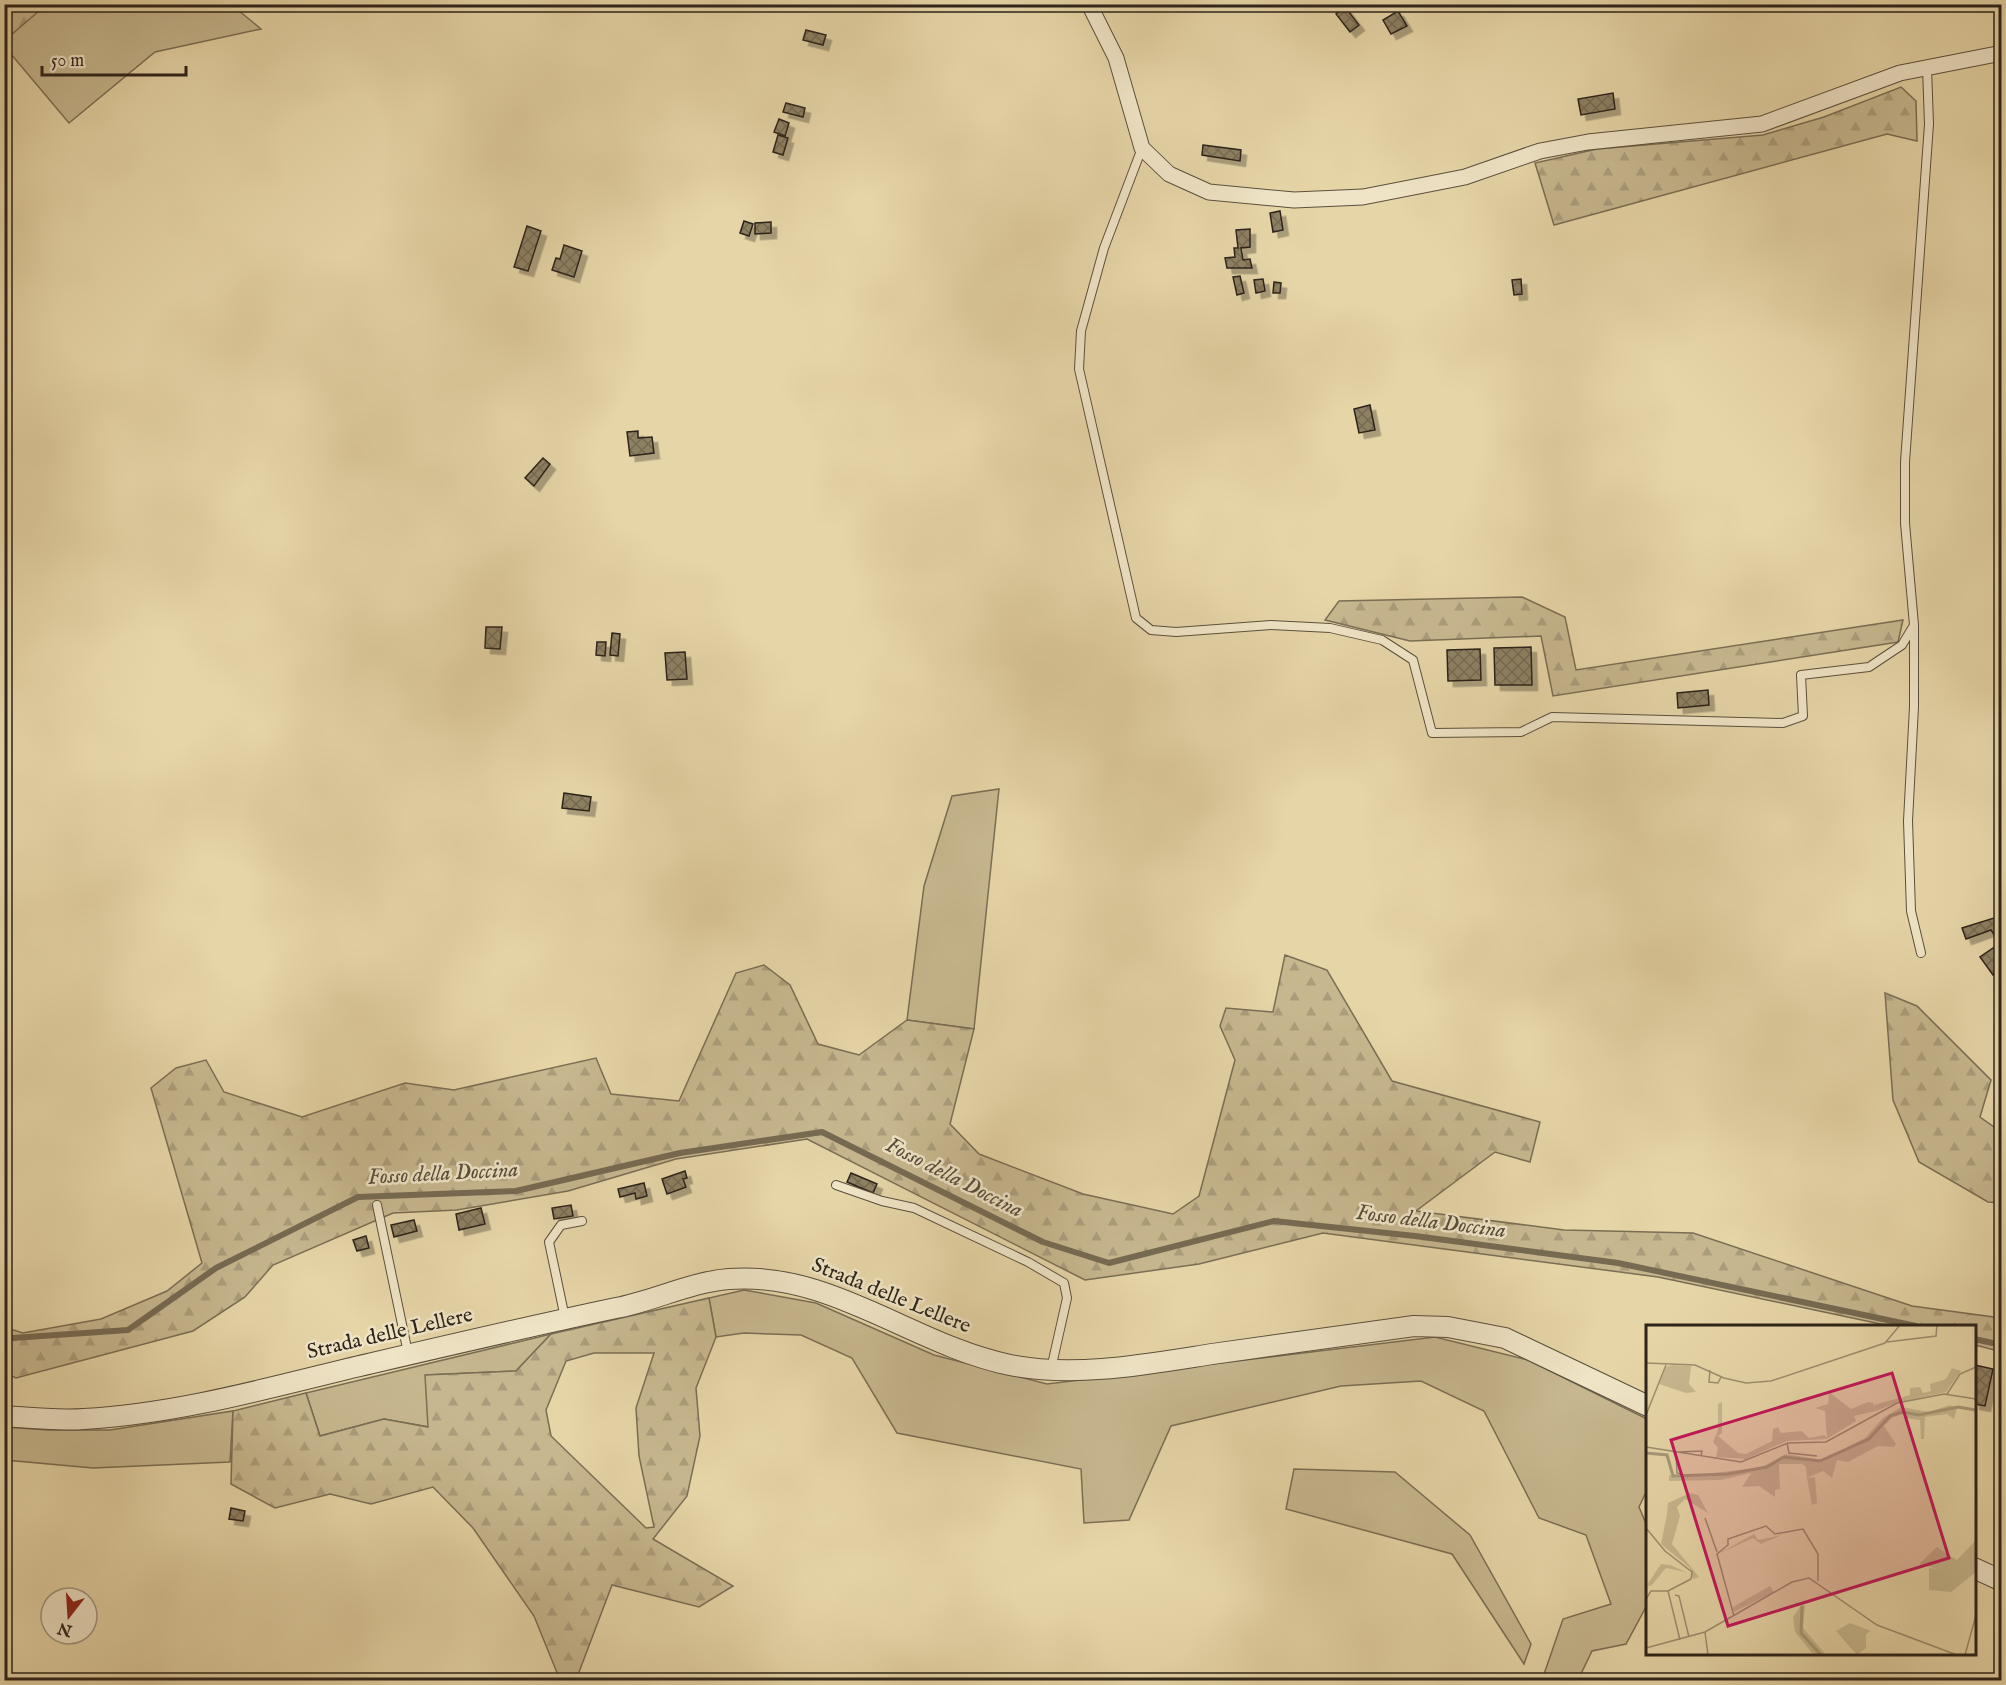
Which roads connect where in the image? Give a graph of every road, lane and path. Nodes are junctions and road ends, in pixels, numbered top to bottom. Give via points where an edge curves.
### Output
1 (1089, 4) edge
2 (2001, 53) edge
3 (1927, 68) junction
4 (1142, 148) junction
5 (1914, 625) junction
6 (1921, 953) dead end
7 (836, 1185) dead end
8 (377, 1205) dead end
9 (582, 1221) dead end
10 (565, 1319) junction
11 (408, 1354) junction
12 (1051, 1369) junction
13 (1646, 1406) edge
14 (4, 1416) edge
15 (1976, 1568) edge
16 (2000, 1574) edge

1 - 4 street via 1116,58
2 - 3 street
3 - 4 street via 1900,73 1762,124 1588,142 1540,151 1465,177 1363,197 1294,200 1209,192 1169,174
3 - 5 lane via 1929,124 1905,462 1905,523
4 - 5 lane via 1104,248 1081,332 1079,369 1136,618 1151,630 1176,632 1271,625 1330,628 1382,640 1413,660 1432,733 1521,732 1552,717 1783,723 1803,716 1801,675 1869,668 1902,645
5 - 6 lane via 1908,821 1911,911
7 - 12 lane via 914,1208 1064,1283 1067,1298
8 - 11 lane
9 - 10 lane via 561,1225 549,1242
10 - 11 street, Strada delle Lellere
10 - 12 street, Strada delle Lellere via 725,1279 767,1278 856,1304 975,1355 1011,1365
11 - 14 street, Strada delle Lellere via 210,1402 151,1412 82,1419
12 - 13 street, Strada delle Lellere via 1175,1360 1414,1326 1449,1327 1505,1338
15 - 16 street

